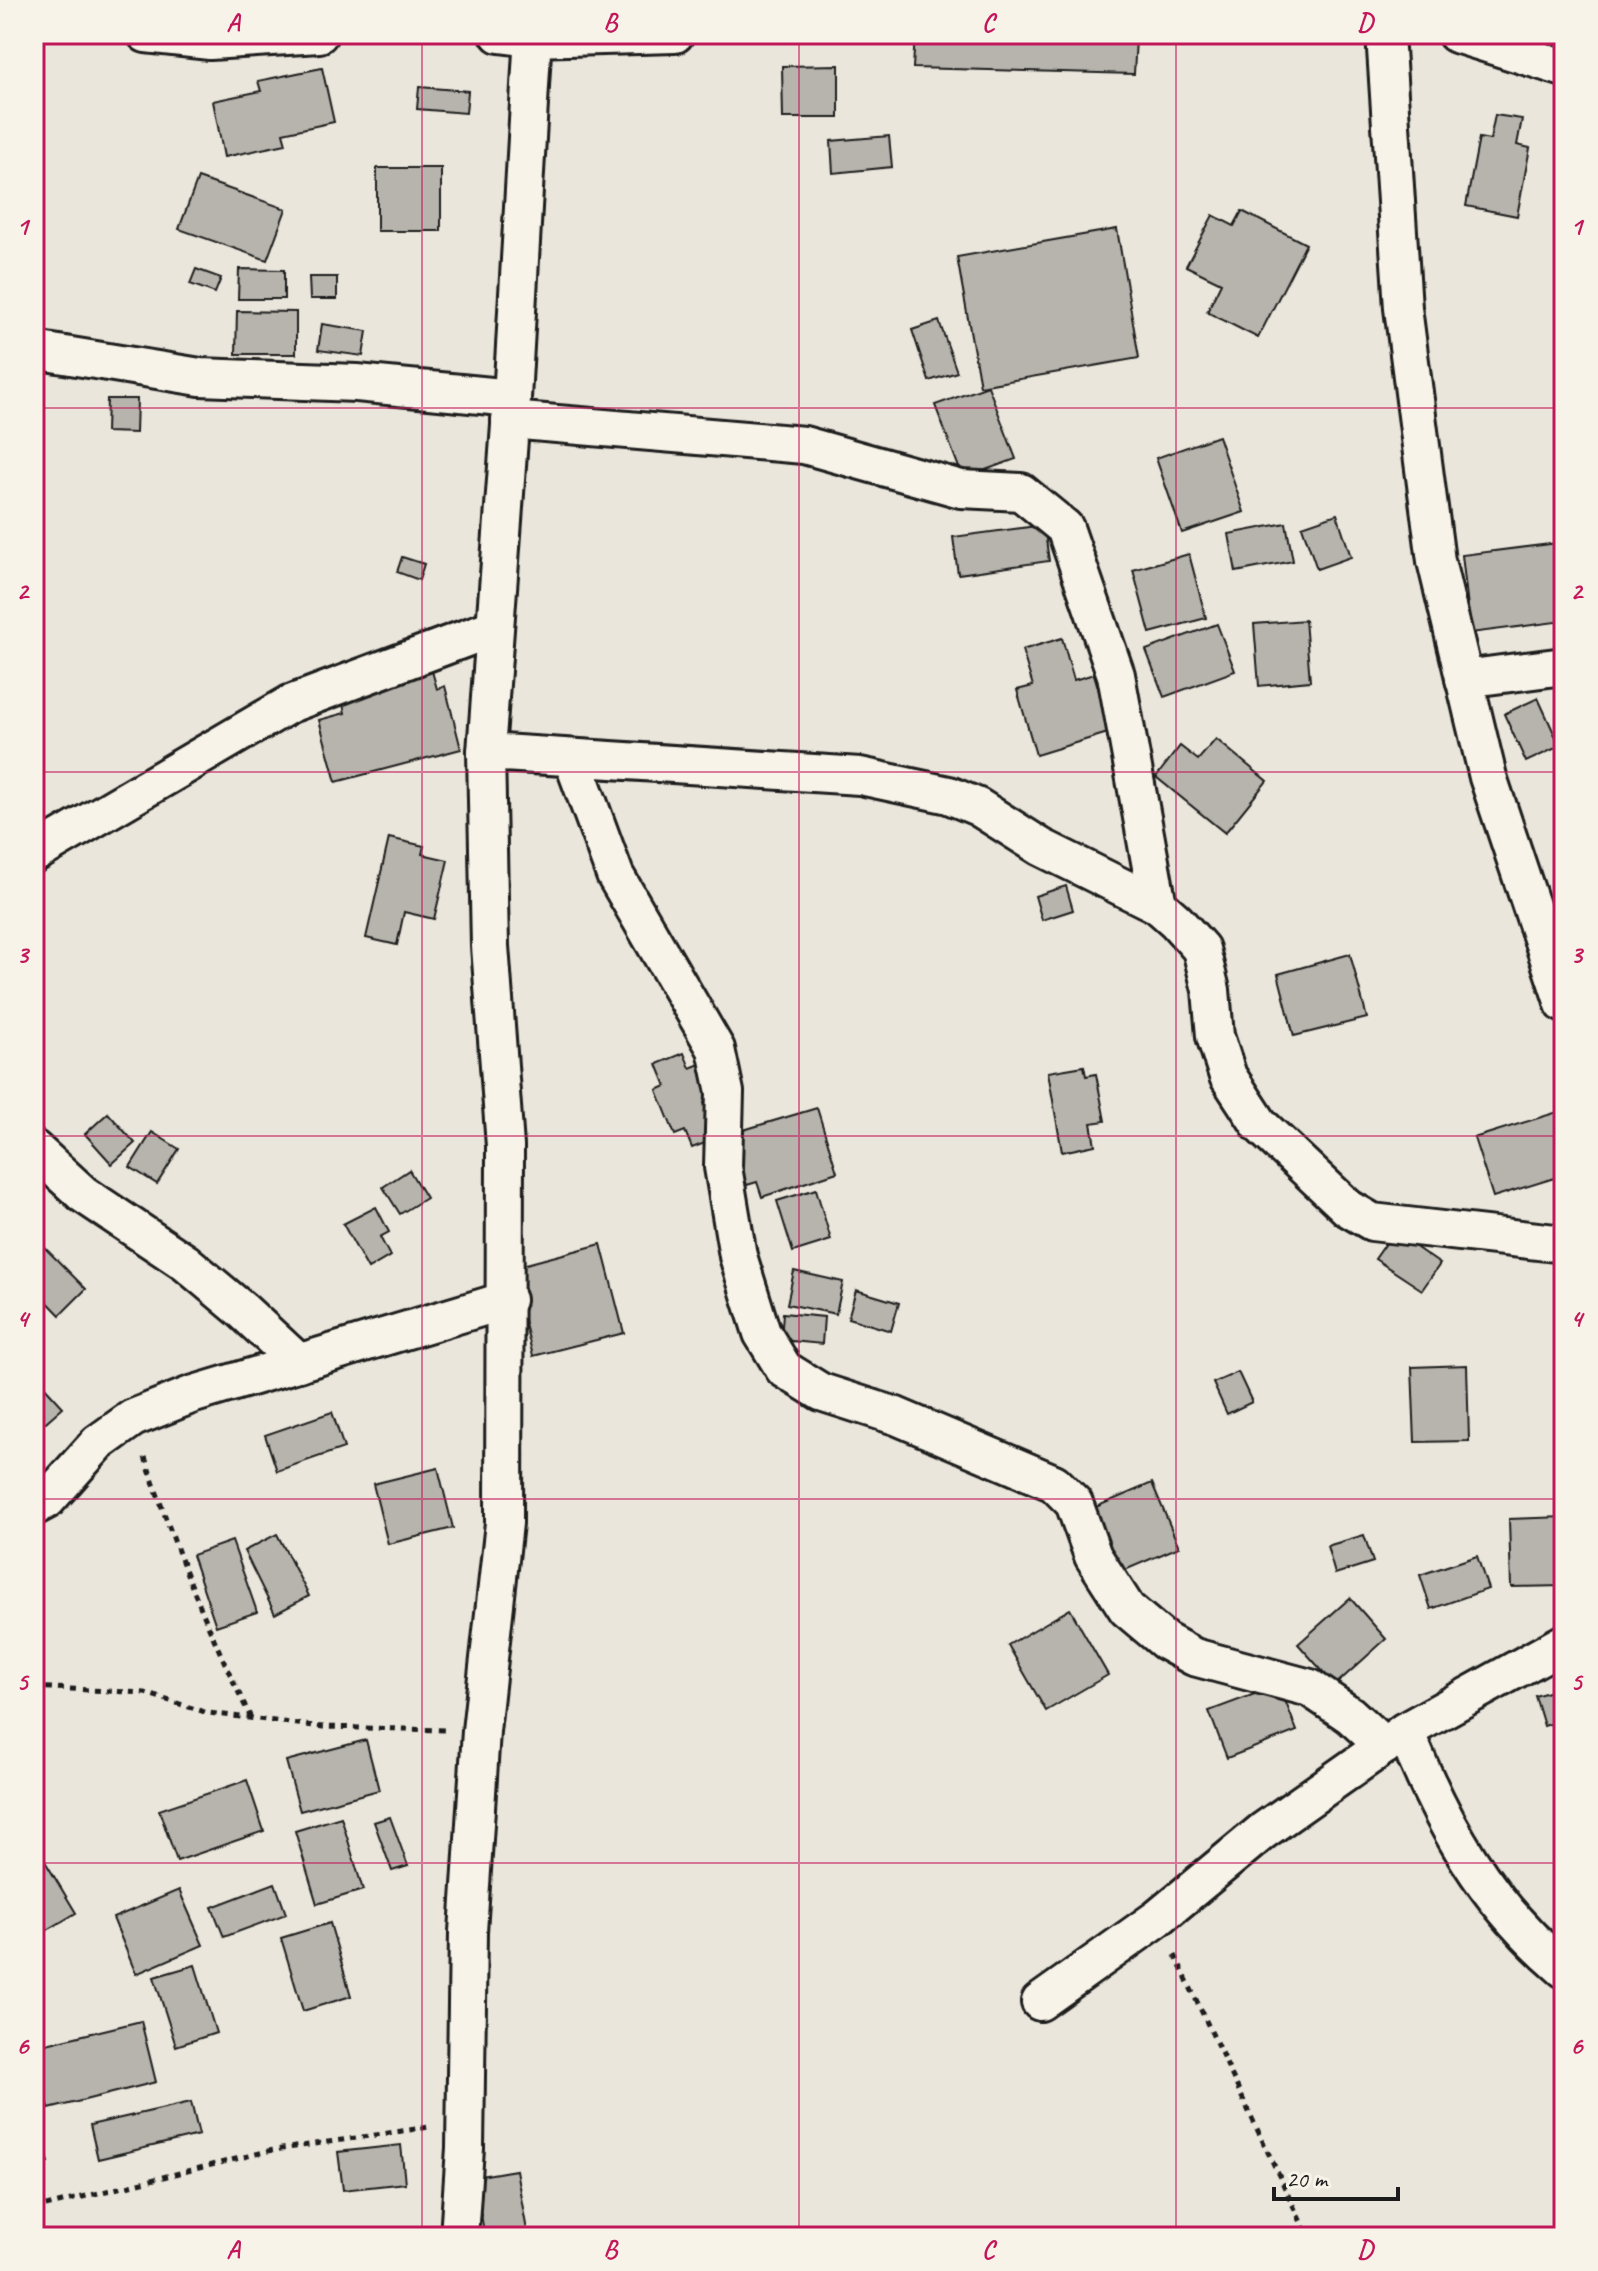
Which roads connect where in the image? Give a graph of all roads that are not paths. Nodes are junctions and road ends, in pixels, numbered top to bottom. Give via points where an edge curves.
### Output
1 (146, 34) edge
2 (319, 34) edge
3 (675, 34) edge
4 (1385, 34) edge
5 (1456, 34) edge
6 (521, 35) edge
7 (1564, 68) edge
8 (34, 350) edge
9 (511, 409) junction
10 (493, 628) junction
11 (1564, 666) edge
12 (1464, 679) junction
13 (486, 752) junction
14 (572, 758) junction
15 (34, 854) edge
16 (1158, 905) junction
17 (1564, 1004) edge
18 (34, 1149) edge
19 (1564, 1244) edge
20 (507, 1300) junction
21 (299, 1363) junction
22 (34, 1507) edge
23 (1564, 1643) edge
24 (1394, 1738) junction
25 (1564, 1969) edge
26 (1040, 2002) dead end
27 (459, 2237) edge

1 - 2 street via 210,41
3 - 6 street
4 - 12 street via 1403,308 1436,561
5 - 7 street
6 - 9 street
8 - 9 street via 200,377 357,383
9 - 10 street
9 - 16 street via 804,445 961,489 1021,492 1065,528 1116,675
10 - 13 street
10 - 15 street via 290,704
11 - 12 street
12 - 17 street via 1488,777
13 - 14 street
13 - 20 street
14 - 16 street via 860,776 949,795
14 - 24 street via 615,875 716,1049 725,1092 723,1167 738,1256 762,1333 784,1369 821,1392 896,1416 1054,1483 1074,1503 1093,1556 1127,1609 1165,1641 1194,1657 1310,1688
16 - 19 street via 1201,949 1215,1036 1228,1076 1260,1125 1348,1208 1372,1222
18 - 21 street via 83,1194 186,1263
20 - 21 street
20 - 27 street via 504,1523 481,1731 468,1932
21 - 22 street via 133,1418 98,1443 47,1500
23 - 24 street
24 - 25 street via 1484,1885
24 - 26 street

